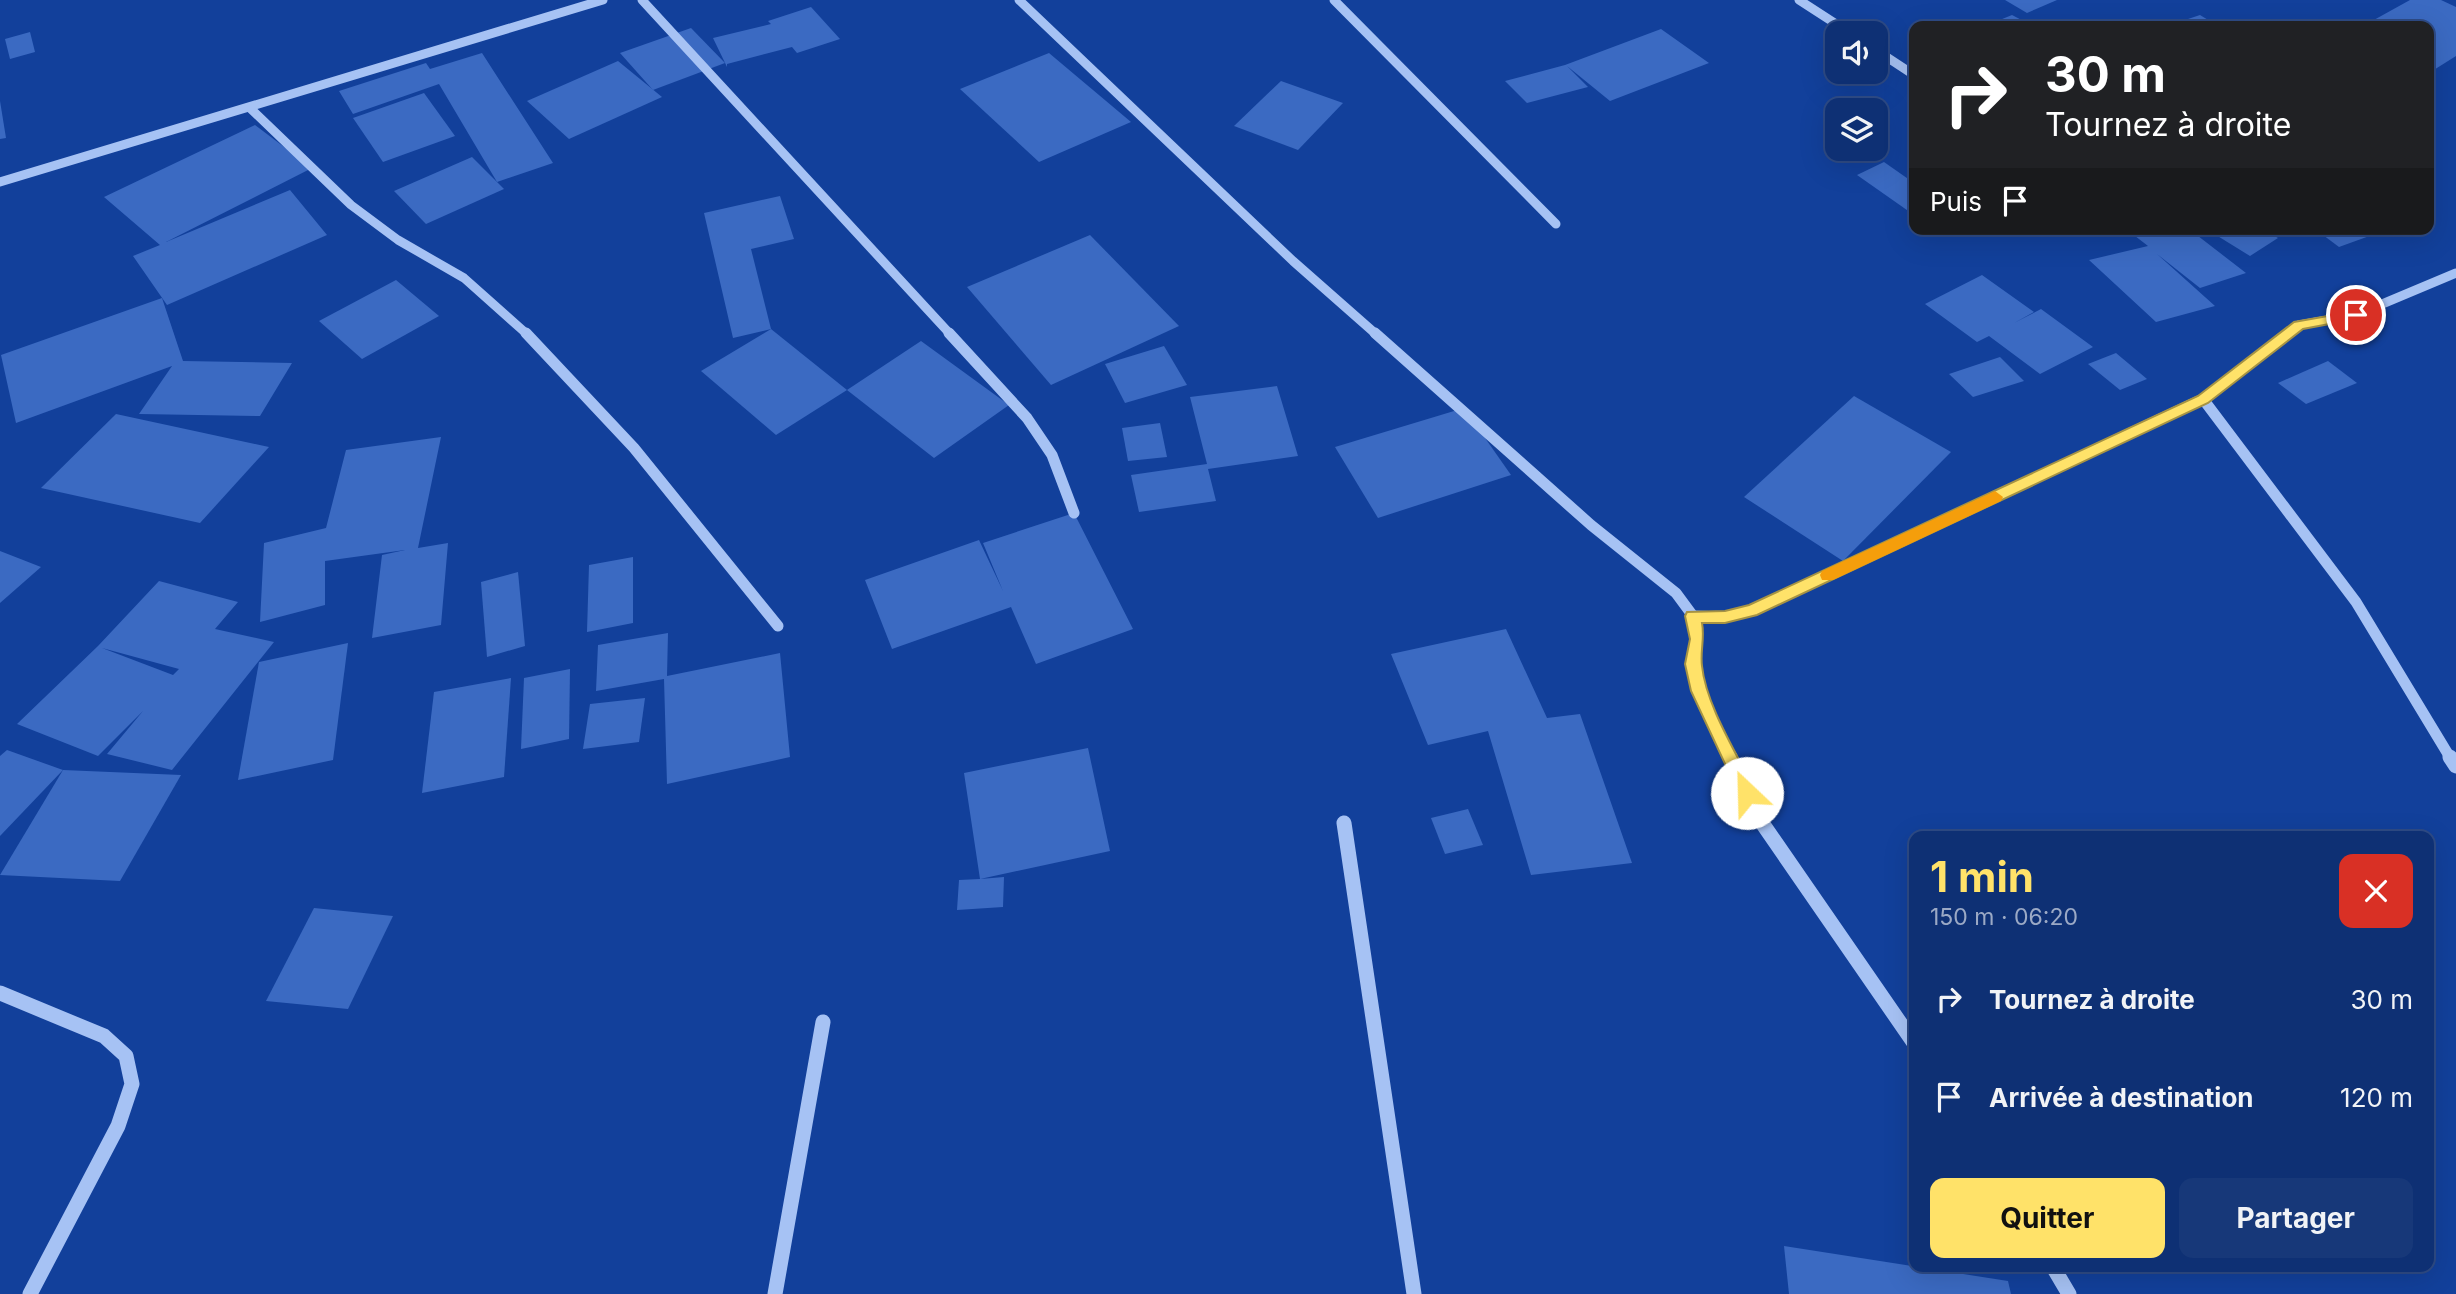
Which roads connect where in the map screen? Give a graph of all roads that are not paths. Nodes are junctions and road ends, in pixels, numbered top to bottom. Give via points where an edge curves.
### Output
1 (604, 0) edge
2 (642, 0) edge
3 (1019, 0) edge
4 (1334, 0) edge
5 (1799, 0) edge
6 (1831, 21) edge
7 (1888, 58) edge
8 (1909, 72) edge
9 (251, 109) junction
10 (0, 182) edge
11 (1556, 224) dead end
12 (2456, 273) edge
13 (2203, 399) junction
14 (1074, 513) dead end
15 (1693, 616) junction
16 (778, 626) dead end
17 (2456, 766) edge
18 (1344, 823) dead end
19 (0, 993) edge
20 (823, 1022) dead end
21 (1909, 1037) edge
22 (2056, 1272) edge
23 (30, 1294) edge
24 (775, 1294) edge
25 (1414, 1294) edge
26 (2069, 1294) edge

1 - 9 street
2 - 14 street via 1027,418 1052,455
3 - 15 street via 1293,261 1591,525 1676,593
4 - 11 street
5 - 6 street
7 - 8 street
9 - 10 street
9 - 16 street via 325,186 388,233 471,283 550,353 650,463
12 - 13 street via 2356,315 2299,325
13 - 15 street via 1752,611 1725,617
13 - 17 street via 2356,603
15 - 21 street via 1698,639 1693,664 1700,691 1758,817
18 - 25 street
19 - 23 street via 104,1036 126,1056 132,1084 118,1126
20 - 24 street
22 - 26 street

